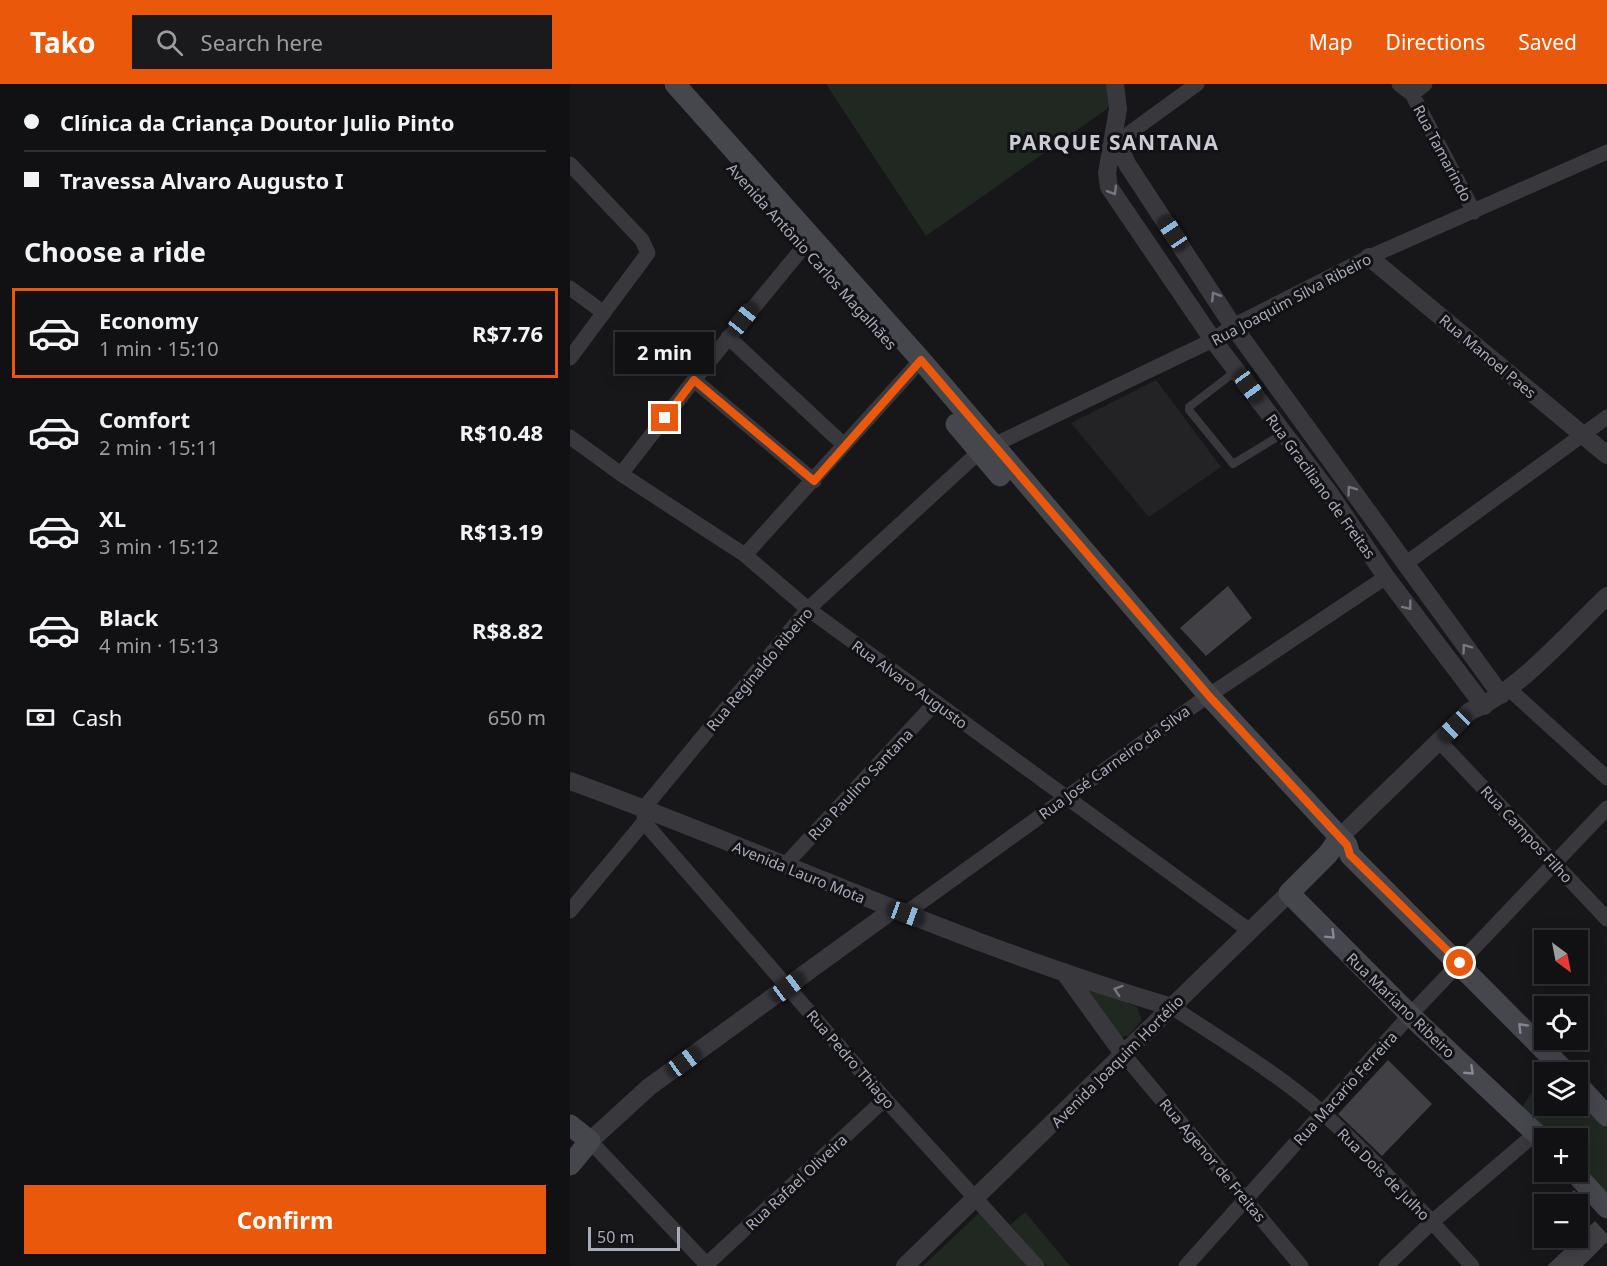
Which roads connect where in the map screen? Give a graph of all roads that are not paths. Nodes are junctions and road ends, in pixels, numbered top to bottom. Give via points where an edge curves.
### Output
1 (660, 84) edge
2 (675, 84) edge
3 (1115, 84) edge
4 (1197, 84) edge
5 (1400, 84) edge
6 (1425, 84) edge
7 (1412, 94) junction
8 (1114, 142) junction
9 (1607, 152) edge
10 (570, 164) edge
11 (765, 196) junction
12 (1474, 212) junction
13 (806, 243) junction
14 (1369, 257) junction
15 (570, 288) edge
16 (604, 313) junction
17 (1233, 326) junction
18 (728, 337) junction
19 (1214, 340) junction
20 (570, 358) edge
21 (917, 364) junction
22 (1237, 370) junction
23 (694, 380) junction
24 (1607, 417) edge
25 (1284, 433) junction
26 (1582, 435) junction
27 (570, 437) edge
28 (844, 445) junction
29 (985, 448) junction
30 (1607, 455) edge
31 (621, 474) junction
32 (814, 481) junction
33 (745, 555) junction
34 (1405, 564) junction
35 (1386, 577) junction
36 (1607, 596) edge
37 (808, 609) junction
38 (1505, 692) junction
39 (1204, 699) junction
40 (936, 702) junction
41 (1484, 706) junction
42 (1443, 745) junction
43 (1607, 778) edge
44 (570, 781) edge
45 (1065, 797) junction
46 (1607, 808) edge
47 (644, 815) junction
48 (1340, 848) junction
49 (1556, 864) junction
50 (783, 866) junction
51 (1289, 893) junction
52 (570, 911) edge
53 (900, 911) junction
54 (1607, 919) edge
55 (1250, 931) junction
56 (1460, 963) junction
57 (1064, 972) junction
58 (788, 987) junction
59 (1172, 1006) junction
60 (1410, 1015) junction
61 (1124, 1055) junction
62 (1555, 1062) edge
63 (1588, 1096) edge
64 (885, 1099) junction
65 (1324, 1114) junction
66 (1607, 1116) edge
67 (570, 1125) edge
68 (1534, 1131) edge
69 (590, 1141) junction
70 (1534, 1143) edge
71 (570, 1165) edge
72 (1583, 1182) edge
73 (1246, 1198) junction
74 (977, 1199) junction
75 (1607, 1208) edge
76 (1432, 1222) junction
77 (708, 1265) edge
78 (905, 1266) edge
79 (1037, 1266) edge
80 (1186, 1266) edge
81 (1301, 1266) edge
82 (1386, 1266) edge
83 (1472, 1266) edge

1 - 11 main road, Avenida Antônio Carlos Magalhães
2 - 11 main road, Avenida Antônio Carlos Magalhães
3 - 8 street via 1118,109
4 - 8 street
5 - 7 street, Rua Tamarindo
6 - 7 street, Rua Tamarindo
7 - 12 street, Rua Tamarindo
17 -> 8 street, Rua Graciliano de Freitas
8 -> 19 street, Rua Graciliano de Freitas via 1106,179 1109,187
9 - 12 street, Rua Joaquim Silva Ribeiro
10 - 16 street via 642,240 648,253
11 - 13 main road, Avenida Antônio Carlos Magalhães
12 - 14 street, Rua Joaquim Silva Ribeiro
13 - 18 street
13 - 21 main road, Avenida Antônio Carlos Magalhães
14 - 17 street, Rua Joaquim Silva Ribeiro
14 - 26 street, Rua Manoel Paes
15 - 16 street
16 - 20 street
17 - 19 street, Rua Joaquim Silva Ribeiro
34 -> 17 street, Rua Graciliano de Freitas
18 - 23 street
18 - 28 street
19 - 22 street, Rua Graciliano de Freitas
19 - 29 street, Rua Joaquim Silva Ribeiro
21 - 28 street
21 - 29 main road, Avenida Antônio Carlos Magalhães
22 - 25 street, Rua Graciliano de Freitas
22 - 25 lane via 1189,410 1233,464
23 - 31 street
23 - 32 street
24 - 26 street
25 - 35 street, Rua Graciliano de Freitas
26 - 30 street, Rua Manoel Paes
26 - 34 street
27 - 31 street, Rua Alvaro Augusto
28 - 32 street
29 - 37 street, Rua Reginaldo Ribeiro
29 - 39 main road, Avenida Antônio Carlos Magalhães
31 - 33 street, Rua Alvaro Augusto
32 - 33 street
33 - 37 street, Rua Alvaro Augusto
38 -> 34 street, Rua Graciliano de Freitas
35 - 39 street, Rua José Carneiro da Silva
35 -> 41 street, Rua Graciliano de Freitas
36 - 38 street, Avenida Joaquim Hortélio
37 - 40 street, Rua Alvaro Augusto
37 - 47 street, Rua Reginaldo Ribeiro
38 - 41 street, Avenida Joaquim Hortélio
38 - 43 street
39 - 45 street, Rua José Carneiro da Silva
39 - 48 main road, Avenida Antônio Carlos Magalhães
40 - 45 street, Rua Alvaro Augusto
40 - 50 street, Rua Paulino Santana
41 - 42 street, Avenida Joaquim Hortélio via 1477,719
42 - 48 street, Avenida Joaquim Hortélio
42 - 49 street, Rua Campos Filho
44 - 47 street, Avenida Lauro Mota
45 - 53 street, Rua José Carneiro da Silva
45 - 55 street, Rua Alvaro Augusto
46 - 49 street, Rua Macario Ferreira
47 - 50 street, Avenida Lauro Mota
47 - 52 street, Rua Reginaldo Ribeiro
47 - 58 street, Rua Pedro Thiago
48 - 51 main road, Avenida Joaquim Hortélio
48 - 56 main road, Avenida Antônio Carlos Magalhães
49 - 54 street, Rua Campos Filho
49 - 56 street, Rua Macario Ferreira
50 - 53 street, Avenida Lauro Mota
51 - 55 street, Avenida Joaquim Hortélio
51 -> 60 main road, Rua Mariano Ribeiro
53 - 57 street, Avenida Lauro Mota
53 - 58 street
55 - 59 street, Avenida Joaquim Hortélio
56 - 60 street, Rua Macario Ferreira
62 -> 56 main road, Avenida Antônio Carlos Magalhães
59 -> 57 street, Avenida Lauro Mota
57 - 61 street
58 - 64 street, Rua Pedro Thiago
58 - 69 street via 649,1087
59 - 61 street, Avenida Joaquim Hortélio
59 - 65 street, Rua Dois de Julho
60 - 65 street, Rua Macario Ferreira
60 -> 68 main road, Rua Mariano Ribeiro
61 - 73 street, Rua Agenor de Freitas
61 - 74 street, Avenida Joaquim Hortélio
63 - 66 main road
64 - 74 street, Rua Pedro Thiago
64 - 77 street, Rua Rafael Oliveira
65 - 73 street, Rua Macario Ferreira
65 - 76 street, Rua Dois de Julho
67 - 69 main road
69 - 71 main road
69 - 77 street
70 - 76 street
72 - 75 main road
73 - 80 street, Rua Macario Ferreira
73 - 81 street, Rua Agenor de Freitas
74 - 78 street, Avenida Joaquim Hortélio
74 - 79 street, Rua Pedro Thiago
76 - 82 street
76 - 83 street, Rua Dois de Julho

